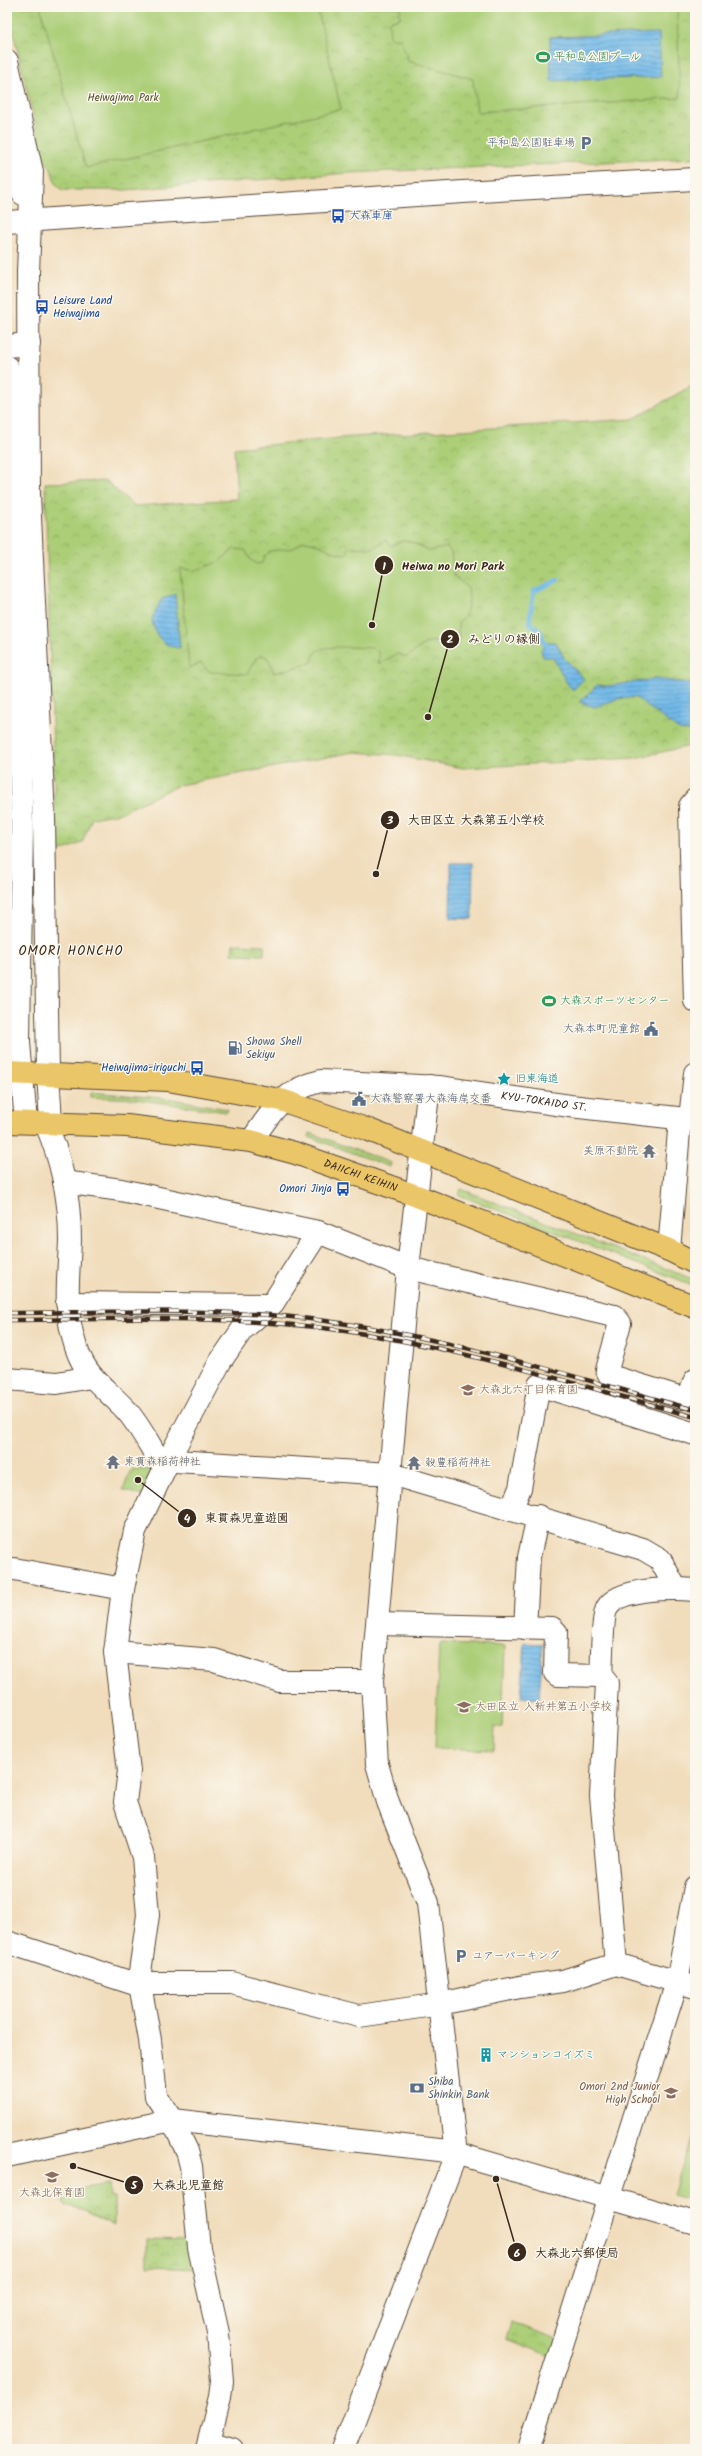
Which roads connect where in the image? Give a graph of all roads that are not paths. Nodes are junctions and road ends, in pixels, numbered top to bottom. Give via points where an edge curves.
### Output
1 (7, 61) edge
2 (7, 132) edge
3 (695, 179) edge
4 (29, 220) junction
5 (7, 222) edge
6 (29, 344) junction
7 (7, 346) edge
8 (7, 367) edge
9 (695, 800) edge
10 (693, 853) edge
11 (695, 1001) edge
12 (14, 1072) edge
13 (695, 1072) edge
14 (48, 1073) junction
15 (429, 1086) junction
16 (281, 1100) junction
17 (688, 1120) edge
18 (32, 1122) edge
19 (251, 1141) junction
20 (422, 1150) junction
21 (64, 1182) junction
22 (417, 1196) junction
23 (318, 1232) junction
24 (686, 1258) edge
25 (408, 1268) junction
26 (67, 1303) junction
27 (270, 1305) junction
28 (695, 1307) edge
29 (91, 1377) junction
30 (7, 1379) edge
31 (695, 1380) edge
32 (695, 1434) edge
33 (169, 1460) junction
34 (390, 1474) junction
35 (512, 1508) junction
36 (538, 1516) junction
37 (14, 1569) dead end
38 (685, 1589) edge
39 (123, 1590) junction
40 (378, 1624) junction
41 (525, 1628) junction
42 (115, 1652) junction
43 (601, 1676) junction
44 (372, 1681) junction
45 (695, 1887) edge
46 (7, 1942) edge
47 (616, 1964) junction
48 (140, 1984) junction
49 (686, 1985) edge
50 (440, 2004) junction
51 (172, 2120) junction
52 (456, 2154) junction
53 (7, 2156) edge
54 (610, 2197) junction
55 (695, 2223) edge
56 (208, 2446) edge
57 (232, 2449) edge
58 (343, 2449) edge
59 (529, 2449) edge

1 - 4 street via 32,172
2 - 4 street
3 - 4 street
4 - 5 street
4 - 6 street
6 - 7 street
6 - 14 street via 29,495 44,818
8 - 12 street via 22,824 19,1007
9 - 10 street via 690,806
10 - 11 street
12 - 14 highway
12 - 18 street
13 - 17 street
14 - 16 highway via 168,1080
14 - 18 street
15 - 16 street, KYU-TOKAIDO ST. via 321,1081 310,1083
15 - 17 street, KYU-TOKAIDO ST.
15 - 20 street
16 - 19 street, KYU-TOKAIDO ST.
16 - 20 highway
17 - 24 street
18 - 19 highway, DAIICHI KEIHIN via 126,1126
18 - 21 street via 57,1150
19 - 22 highway, DAIICHI KEIHIN via 332,1165
20 - 22 street
20 - 24 highway
21 - 23 street via 121,1190
21 - 26 street via 70,1239
22 - 25 street
22 - 28 highway, DAIICHI KEIHIN
23 - 25 street
23 - 27 street
25 - 31 street via 614,1316 620,1323 607,1370 610,1376 682,1398 690,1393
25 - 34 street
26 - 27 street
26 - 29 street via 73,1338
27 - 33 street via 242,1330 220,1362
29 - 30 street via 57,1384
29 - 33 street via 128,1413 159,1460
32 - 35 street via 539,1386 520,1488
33 - 34 street
33 - 39 street via 135,1531
34 - 35 street
34 - 40 street
35 - 36 street
36 - 38 street via 651,1552
36 - 41 street via 528,1557
37 - 39 street
38 - 43 street via 647,1590 614,1600 606,1609
39 - 42 street
40 - 41 street
40 - 44 street
41 - 43 street via 552,1628 556,1632 558,1675
42 - 44 street via 214,1660 280,1681
42 - 48 street via 129,1771 125,1802 143,1857 148,1915
43 - 47 street via 607,1683 601,1796
44 - 50 street via 377,1764 388,1802 428,1903
45 - 49 street
46 - 48 street via 127,1982
47 - 49 street
47 - 50 street via 563,1981 520,1987
48 - 50 street via 232,1983 359,2016
48 - 51 street via 156,2096
49 - 54 street
50 - 52 street
51 - 52 street
51 - 53 street
51 - 56 street via 187,2151 191,2166 199,2248 218,2333 222,2382
52 - 54 street
52 - 58 street
54 - 55 street
54 - 59 street
56 - 57 street

